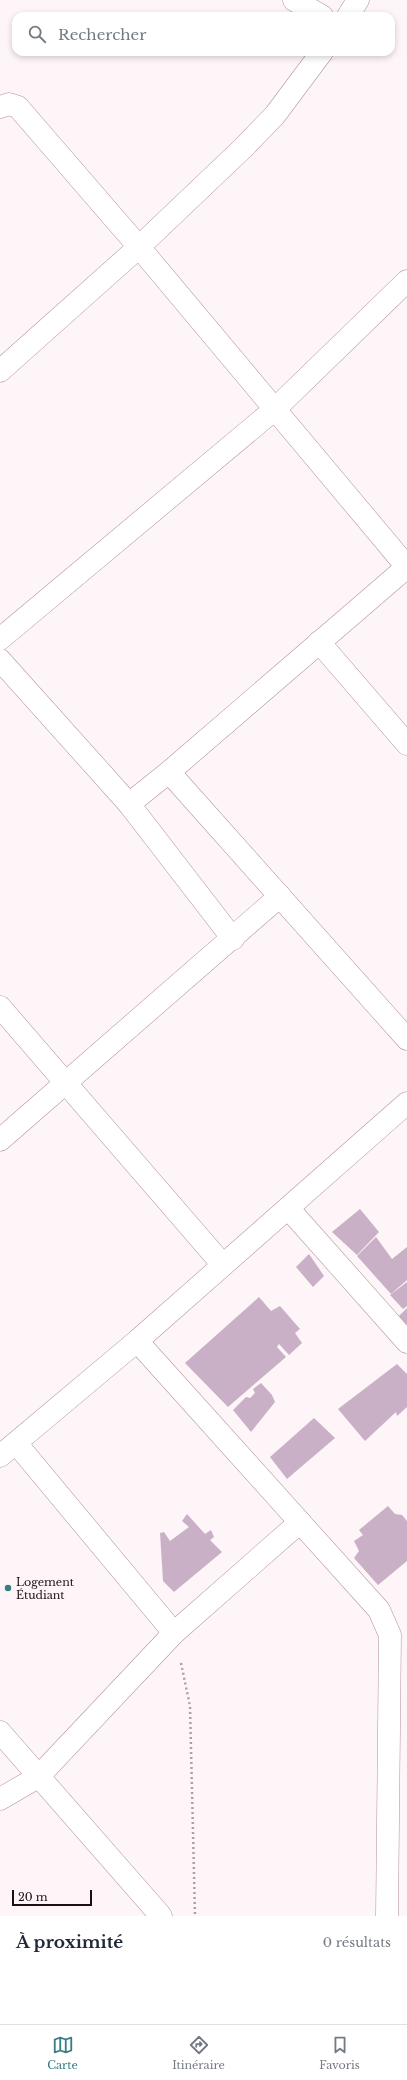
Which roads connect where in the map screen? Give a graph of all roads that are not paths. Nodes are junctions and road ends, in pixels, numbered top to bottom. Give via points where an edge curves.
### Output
1 (294, 0) edge
2 (358, 0) edge
3 (315, 12) edge
4 (350, 12) edge
5 (319, 56) edge
6 (0, 107) edge
7 (138, 247) junction
8 (407, 280) edge
9 (0, 371) edge
10 (275, 409) junction
11 (407, 567) edge
12 (0, 639) edge
13 (319, 642) junction
14 (0, 660) edge
15 (407, 744) edge
16 (169, 772) junction
17 (129, 804) junction
18 (280, 896) junction
19 (233, 939) junction
20 (0, 1008) edge
21 (407, 1039) edge
22 (65, 1083) junction
23 (407, 1103) edge
24 (0, 1140) edge
25 (288, 1208) junction
26 (223, 1265) junction
27 (137, 1341) junction
28 (407, 1342) edge
29 (8, 1450) edge
30 (300, 1522) junction
31 (174, 1633) junction
32 (0, 1732) edge
33 (38, 1777) junction
34 (0, 1799) edge
35 (161, 1916) edge
36 (387, 1916) edge

1 - 3 street
2 - 4 street
5 - 7 street via 275,115
6 - 7 street via 9,104 18,107
7 - 9 street
7 - 10 street
8 - 10 street
10 - 11 street
10 - 12 street
11 - 13 street
13 - 15 street
13 - 16 street
14 - 17 street
16 - 17 street
16 - 18 street
17 - 19 street
18 - 19 street
18 - 21 street
19 - 22 street
20 - 22 street
22 - 24 street
22 - 26 street
23 - 25 street
25 - 26 street
25 - 28 street
26 - 27 street
27 - 29 street
27 - 30 street
29 - 31 street
30 - 31 street
30 - 36 street via 379,1610 390,1635
31 - 33 street
32 - 33 street
33 - 34 street
33 - 35 street

